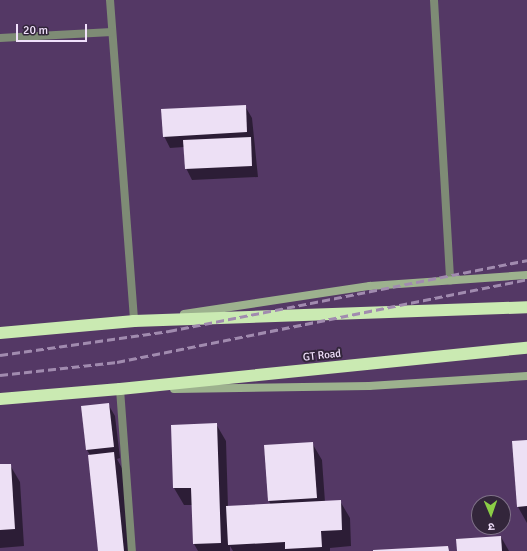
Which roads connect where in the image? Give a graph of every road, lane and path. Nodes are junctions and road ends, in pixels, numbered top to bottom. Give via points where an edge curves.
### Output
1 (110, 0) edge
2 (434, 0) edge
3 (112, 32) junction
4 (0, 38) edge
5 (527, 276) edge
6 (450, 281) junction
7 (527, 307) edge
8 (139, 321) junction
9 (0, 333) edge
10 (527, 348) edge
11 (527, 376) edge
12 (120, 389) junction
13 (0, 399) edge
14 (132, 551) edge

1 - 3 street
2 - 6 street
3 - 4 street
3 - 8 street
5 - 6 main road
6 - 8 main road via 370,286
7 - 8 highway
8 - 9 highway
10 - 12 highway, GT Road
11 - 12 main road, GT Road via 369,386
12 - 13 highway, GT Road
12 - 14 street

